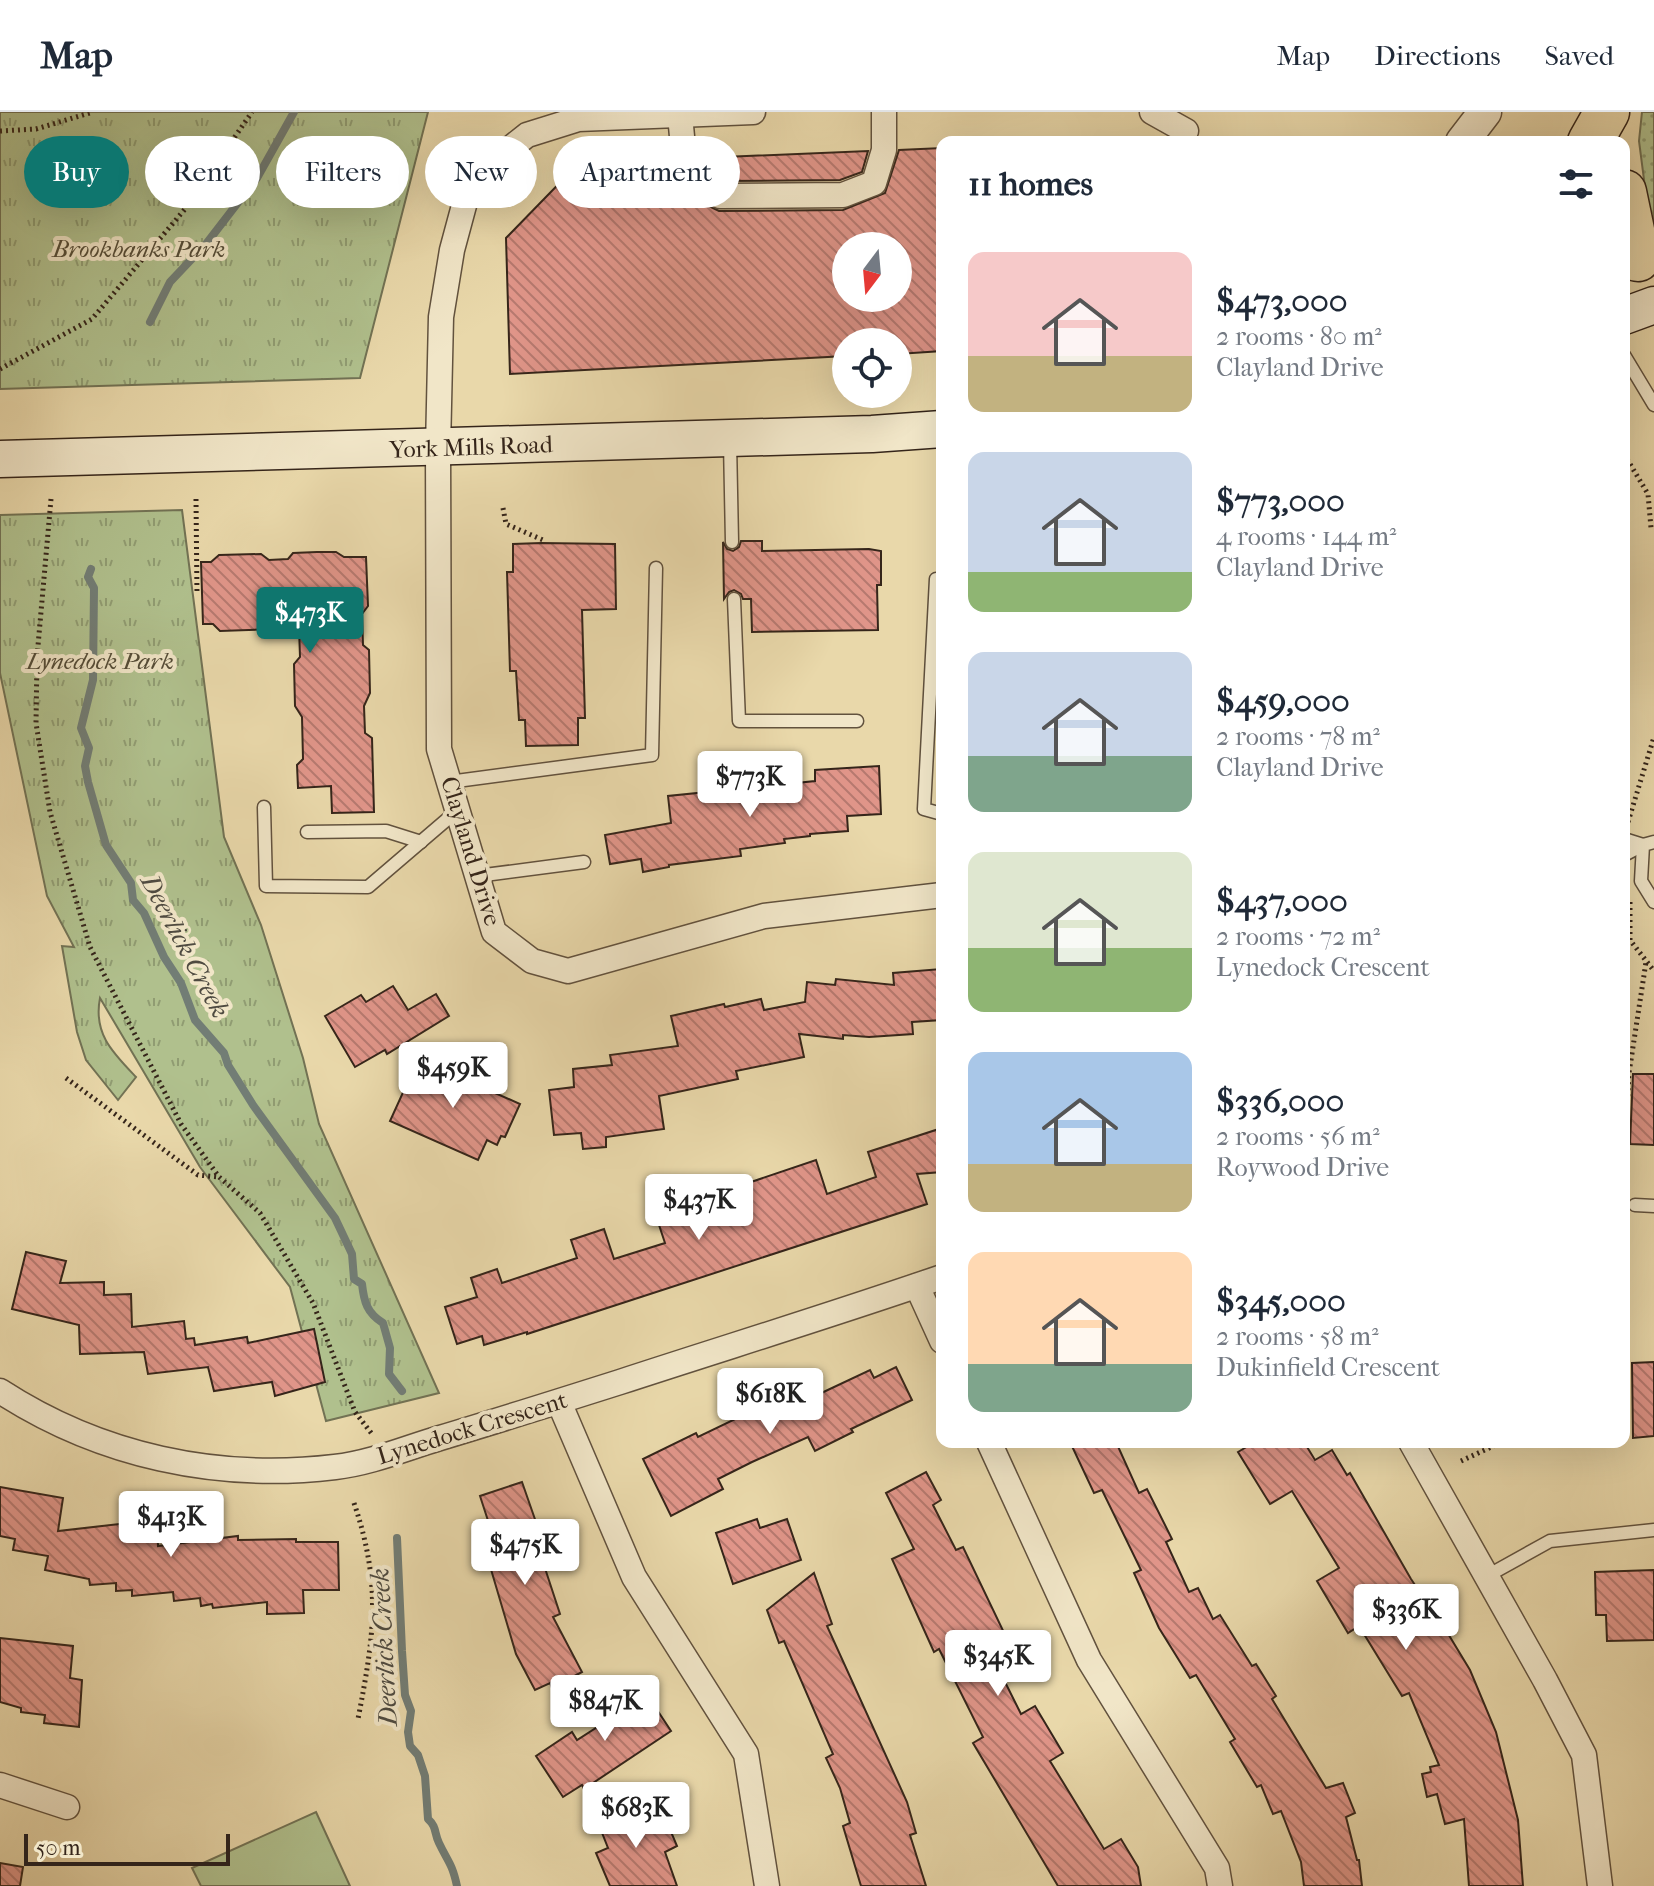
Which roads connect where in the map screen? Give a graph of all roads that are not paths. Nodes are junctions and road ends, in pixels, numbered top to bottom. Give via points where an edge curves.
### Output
1 (753, 112) edge
2 (884, 112) edge
3 (1152, 112) edge
4 (1485, 112) edge
5 (1607, 112) edge
6 (1624, 112) edge
7 (680, 115) junction
8 (1186, 131) dead end
9 (1467, 136) edge
10 (1593, 136) edge
11 (1622, 136) edge
12 (1630, 214) edge
13 (1643, 263) edge
14 (1654, 305) edge
15 (1630, 314) edge
16 (1630, 365) edge
17 (1654, 405) edge
18 (936, 429) edge
19 (730, 438) junction
20 (438, 448) junction
21 (0, 459) edge
22 (732, 542) dead end
23 (656, 568) dead end
24 (936, 579) dead end
25 (734, 599) dead end
26 (857, 721) dead end
27 (449, 782) junction
28 (264, 807) dead end
29 (458, 810) junction
30 (936, 812) edge
31 (307, 832) dead end
32 (421, 842) junction
33 (1648, 844) edge
34 (584, 862) dead end
35 (477, 876) junction
36 (936, 896) edge
37 (1654, 902) edge
38 (1635, 1205) dead end
39 (1654, 1206) edge
40 (936, 1279) edge
41 (917, 1286) junction
42 (936, 1328) edge
43 (0, 1391) edge
44 (559, 1402) junction
45 (992, 1448) edge
46 (1414, 1448) edge
47 (1654, 1530) edge
48 (1487, 1576) junction
49 (0, 1785) edge
50 (67, 1807) dead end
51 (767, 1886) edge
52 (1220, 1886) edge
53 (1600, 1886) edge

1 - 7 street, Clayland Drive
2 - 7 street via 884,150 874,183 843,195 720,196 697,184 684,158
3 - 8 street
4 - 9 street
5 - 10 highway
6 - 11 highway
7 - 20 street, Clayland Drive via 578,119 527,135 497,159 466,198 441,317
12 - 13 highway
14 - 15 main road
16 - 17 lane
18 - 19 main road, York Mills Road
19 - 20 main road, York Mills Road
19 - 22 lane
20 - 21 main road, York Mills Road
20 - 27 street, Clayland Drive via 439,749
23 - 27 lane via 652,755
24 - 30 lane via 924,809
25 - 26 lane via 739,721
27 - 29 street, Clayland Drive
28 - 32 lane via 266,886 368,887
29 - 32 lane
29 - 35 street, Clayland Drive
31 - 32 lane via 386,831
33 - 37 lane via 1641,881
34 - 35 lane
35 - 36 street, Clayland Drive via 494,932 532,961 568,971 764,916
38 - 39 lane
40 - 41 street, Lynedock Crescent
41 - 42 street
41 - 44 street, Lynedock Crescent
43 - 44 street, Lynedock Crescent via 109,1446 183,1464 248,1472 338,1467
44 - 51 street via 634,1577 746,1754
45 - 52 street via 1089,1660 1217,1868
46 - 48 street
47 - 48 lane via 1550,1541
48 - 53 street via 1584,1755
49 - 50 street

